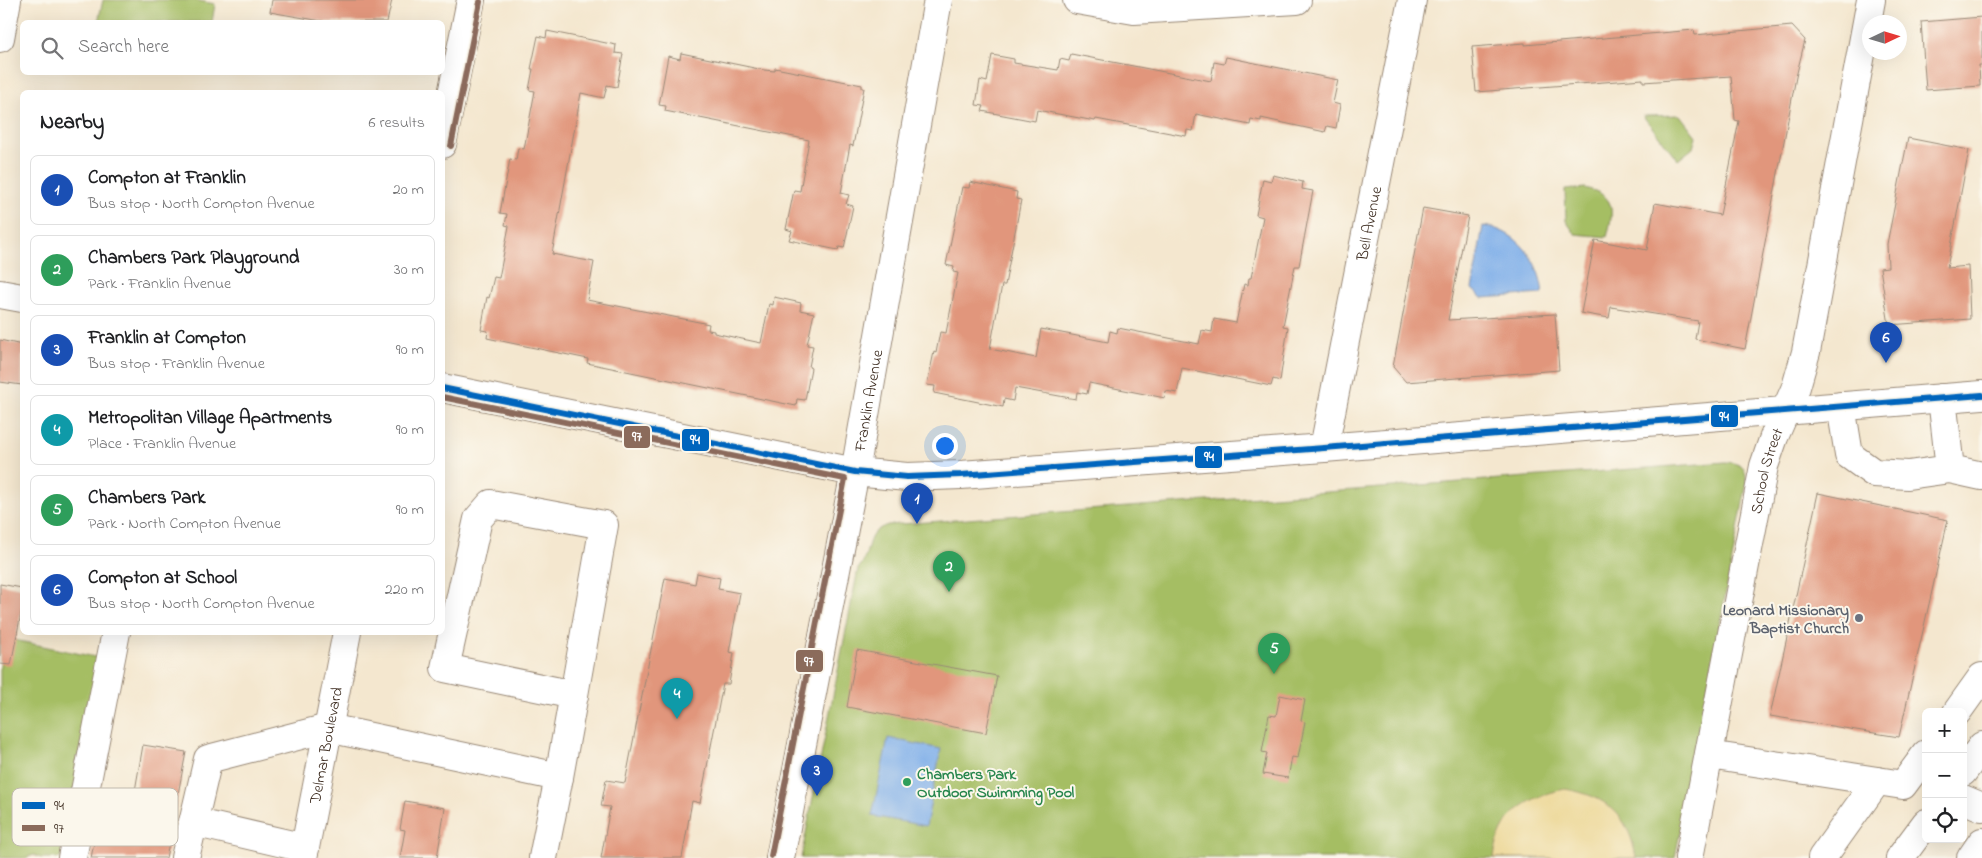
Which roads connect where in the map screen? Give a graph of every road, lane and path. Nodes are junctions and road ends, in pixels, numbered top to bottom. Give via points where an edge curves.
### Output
1 (7, 0) edge
2 (471, 0) edge
3 (938, 0) edge
4 (1077, 0) edge
5 (1297, 0) edge
6 (1412, 0) edge
7 (1871, 0) edge
8 (0, 38) edge
9 (445, 129) edge
10 (0, 294) edge
11 (20, 298) edge
12 (445, 389) edge
13 (1982, 395) edge
14 (1942, 398) junction
15 (1841, 406) junction
16 (1786, 410) junction
17 (1324, 448) junction
18 (1950, 470) junction
19 (855, 472) junction
20 (1982, 476) edge
21 (115, 635) edge
22 (345, 635) edge
23 (1982, 677) edge
24 (574, 694) junction
25 (1960, 708) edge
26 (328, 728) junction
27 (1982, 746) edge
28 (1709, 755) junction
29 (1922, 759) edge
30 (1967, 767) edge
31 (559, 777) junction
32 (1902, 785) edge
33 (86, 788) edge
34 (1967, 801) edge
35 (1982, 807) edge
36 (193, 822) junction
37 (1922, 828) edge
38 (1982, 842) edge
39 (304, 853) edge
40 (185, 858) edge
41 (543, 858) edge
42 (780, 858) edge
43 (1689, 858) edge
44 (1822, 858) edge
45 (1900, 858) edge
46 (1971, 858) edge

1 - 8 street
2 - 9 street
3 - 19 street, Franklin Avenue
4 - 5 street via 1134,10
6 - 17 street, Bell Avenue
7 - 16 street, School Street via 1806,352
10 - 11 street
12 - 19 street
13 - 14 street
14 - 15 street
14 - 18 street
15 - 16 street
15 - 18 street via 1849,455 1874,473 1908,476
16 - 17 street
16 - 28 street, School Street via 1764,466
17 - 19 street via 933,477
18 - 20 street
19 - 42 street, Franklin Avenue
21 - 33 street
22 - 26 street, Delmar Boulevard
23 - 25 street
24 - 24 street via 604,525 491,504 478,519 445,668
24 - 31 street
26 - 31 street
26 - 36 street via 208,759
26 - 39 street, Delmar Boulevard
27 - 30 street
28 - 32 street
28 - 43 street, School Street
29 - 32 street
31 - 41 street
32 - 44 street
34 - 35 street
36 - 39 street
36 - 40 street
37 - 45 street
38 - 46 street

